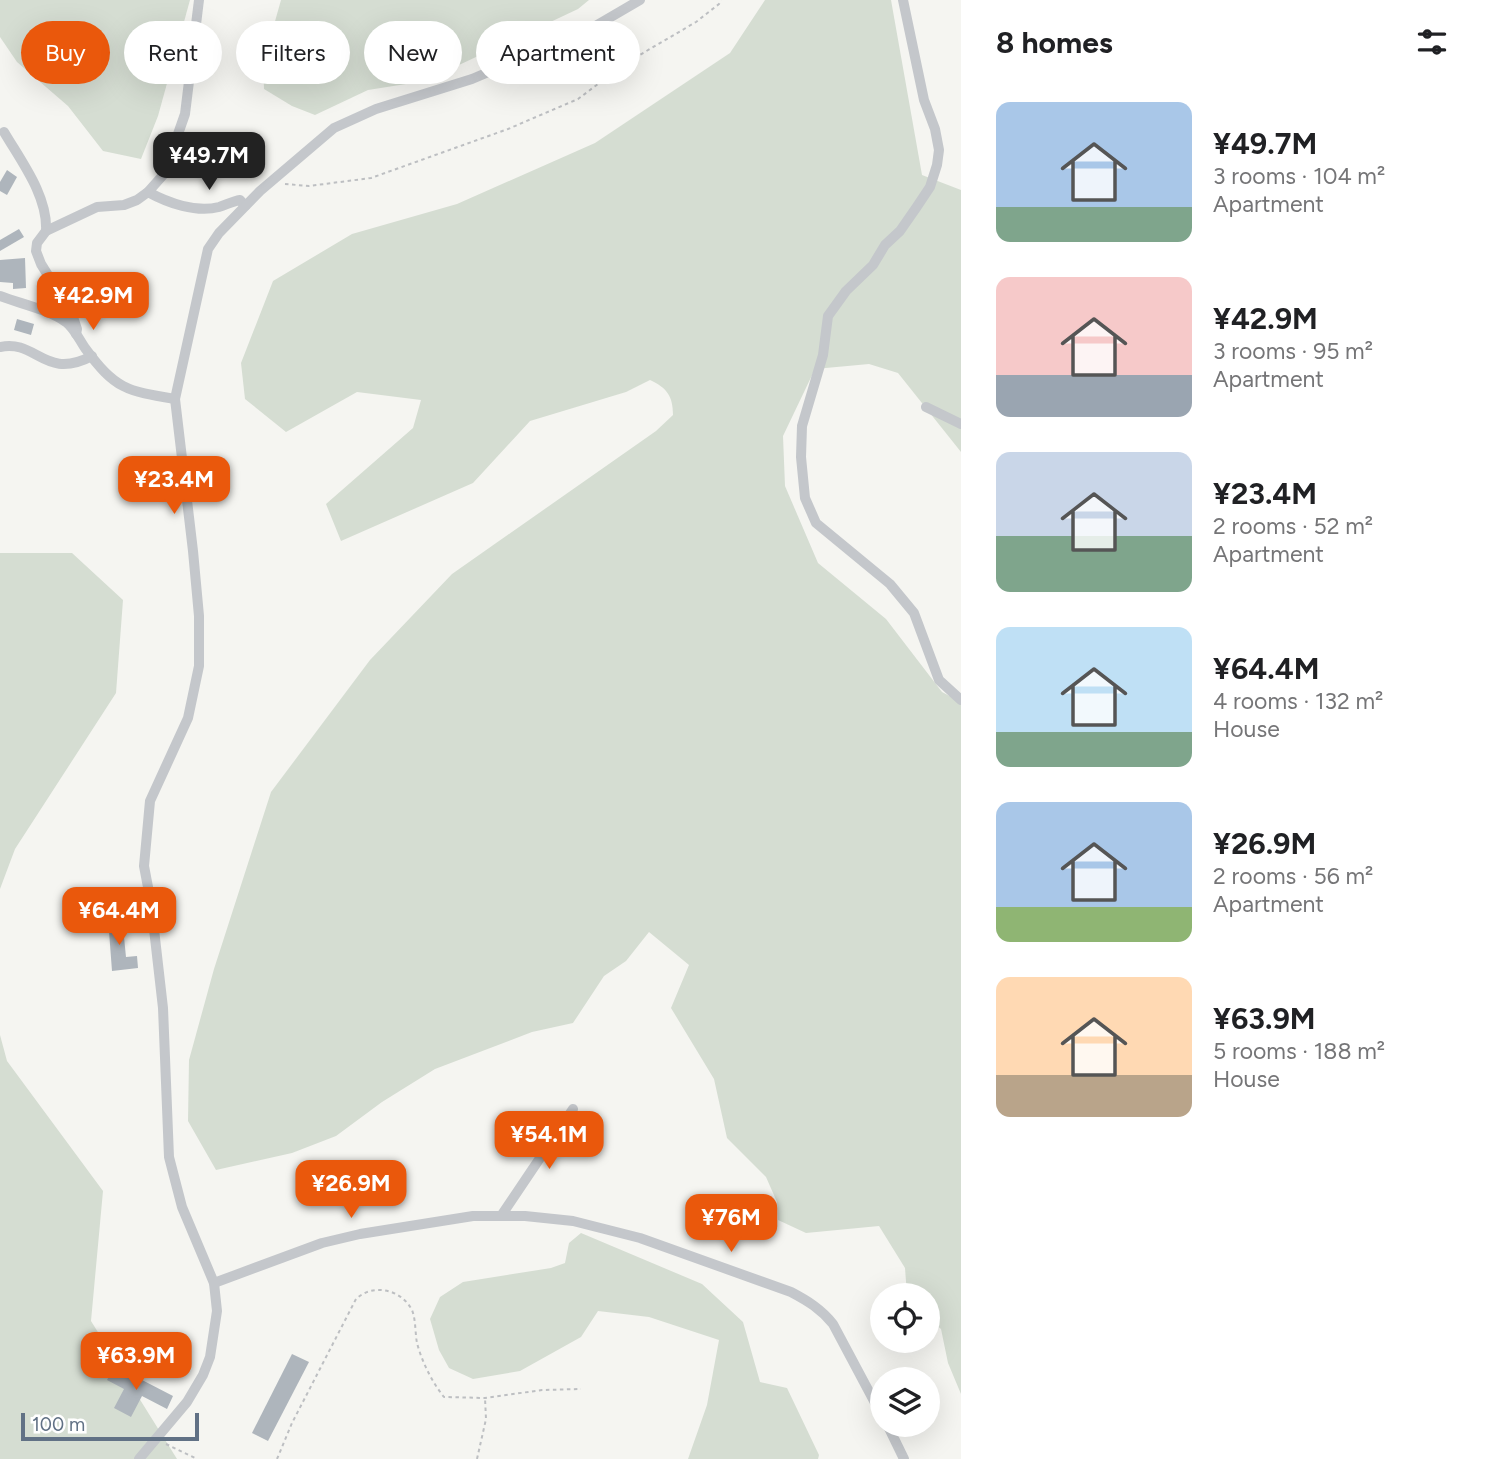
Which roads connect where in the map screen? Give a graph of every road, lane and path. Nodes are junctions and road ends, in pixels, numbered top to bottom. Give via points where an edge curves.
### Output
1 (199, 0) edge
2 (640, 0) edge
3 (721, 0) edge
4 (903, 0) edge
5 (4, 132) dead end
6 (271, 182) junction
7 (148, 192) junction
8 (245, 206) junction
9 (46, 230) junction
10 (0, 296) edge
11 (76, 334) junction
12 (0, 347) edge
13 (92, 356) junction
14 (175, 399) junction
15 (926, 407) dead end
16 (961, 424) edge
17 (961, 700) edge
18 (573, 1109) dead end
19 (501, 1216) junction
20 (214, 1283) junction
21 (581, 1389) dead end
22 (870, 1393) edge
23 (485, 1398) junction
24 (893, 1437) edge
25 (156, 1439) junction
26 (139, 1459) edge
27 (197, 1459) edge
28 (277, 1459) edge
29 (477, 1459) edge
30 (904, 1459) edge

1 - 7 street via 185,114 164,174
2 - 6 street via 592,28 472,79 346,122
3 - 6 path via 696,22 626,63 578,99 508,129 371,178 309,186
4 - 17 street via 924,100 935,129 937,165 930,187 911,216 828,316 823,355 802,426 803,484 816,523 890,584 914,612 939,680
5 - 9 street via 32,180
6 - 8 street
7 - 8 street via 197,208 218,208 240,200
7 - 9 street via 124,205 97,207
8 - 14 street via 208,249
9 - 11 street via 36,251 72,314
10 - 11 street via 47,312
11 - 13 street
12 - 13 street via 16,345 60,365
13 - 14 street via 109,378 123,387
14 - 20 street via 196,577 199,666 188,718 150,802 144,866 163,1008 169,1157 182,1207
15 - 16 street
18 - 19 street
19 - 20 street via 473,1216 360,1234 322,1243
19 - 22 street via 573,1221 640,1238 791,1292 822,1311 833,1324
20 - 25 street via 216,1311 210,1357 187,1402
21 - 23 path
23 - 28 path via 444,1397 417,1343 411,1309 398,1296 380,1288 369,1290 356,1299
23 - 29 path via 486,1419
24 - 30 street
25 - 26 street
25 - 27 path

